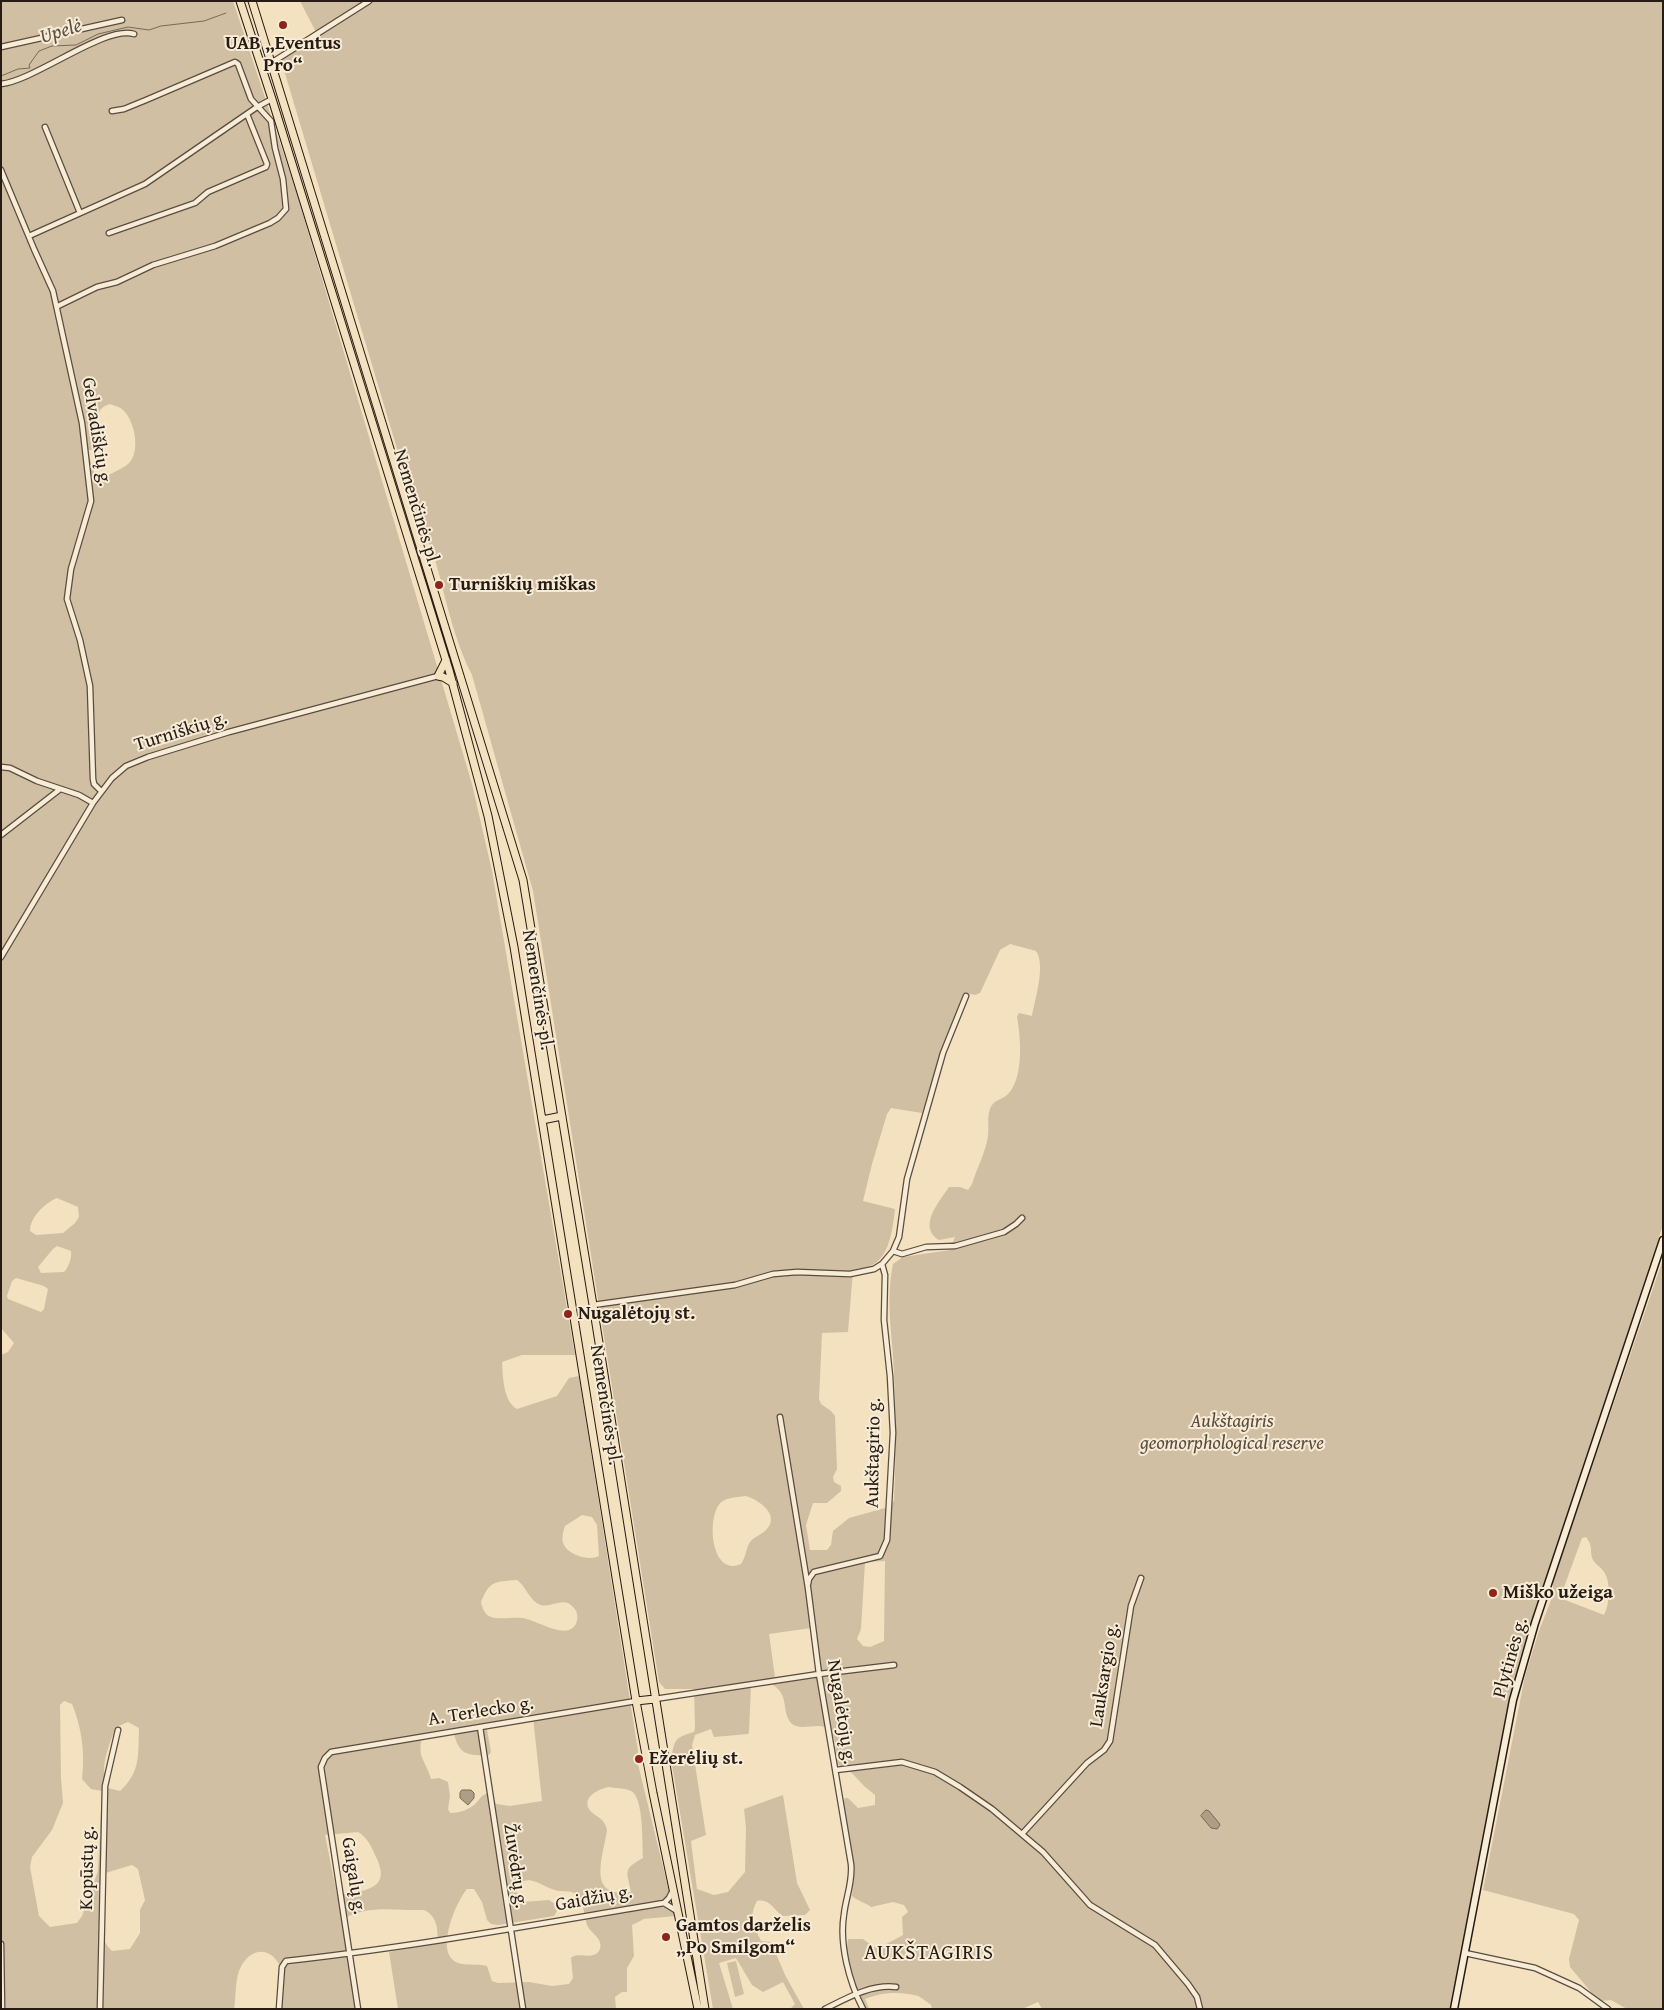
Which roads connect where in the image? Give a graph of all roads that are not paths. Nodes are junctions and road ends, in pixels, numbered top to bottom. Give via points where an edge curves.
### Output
1 (240, 1) edge
2 (252, 1) edge
3 (369, 1) edge
4 (122, 20) dead end
5 (134, 34) dead end
6 (1, 47) edge
7 (271, 63) junction
8 (1, 84) edge
9 (272, 99) junction
10 (257, 107) junction
11 (112, 111) dead end
12 (247, 114) junction
13 (45, 127) dead end
14 (1, 170) edge
15 (80, 213) junction
16 (109, 233) dead end
17 (29, 236) junction
18 (58, 306) junction
19 (425, 560) junction
20 (416, 563) junction
21 (446, 659) junction
22 (438, 676) junction
23 (453, 683) junction
24 (480, 738) junction
25 (469, 742) junction
26 (1, 767) edge
27 (59, 790) junction
28 (101, 791) junction
29 (93, 803) junction
30 (1, 835) edge
31 (1, 957) edge
32 (966, 996) dead end
33 (562, 1116) junction
34 (542, 1120) junction
35 (1022, 1218) dead end
36 (1663, 1240) edge
37 (893, 1251) junction
38 (882, 1264) junction
39 (593, 1305) junction
40 (780, 1417) dead end
41 (1141, 1578) dead end
42 (808, 1588) junction
43 (894, 1665) dead end
44 (819, 1674) junction
45 (655, 1699) junction
46 (636, 1702) junction
47 (480, 1727) junction
48 (118, 1730) dead end
49 (331, 1752) joint
50 (836, 1770) junction
51 (1022, 1834) junction
52 (673, 1890) junction
53 (664, 1903) junction
54 (677, 1912) junction
55 (510, 1929) junction
56 (1, 1944) edge
57 (1465, 1953) junction
58 (350, 1954) junction
59 (896, 1987) dead end
60 (856, 1995) junction
61 (2, 2009) edge
62 (100, 2009) edge
63 (278, 2009) edge
64 (358, 2009) edge
65 (523, 2009) edge
66 (698, 2009) edge
67 (705, 2009) edge
68 (825, 2009) edge
69 (863, 2009) edge
70 (1200, 2009) edge
71 (1454, 2009) edge
72 (1608, 2009) edge

1 - 9 main road, Nemenčinės pl.
2 - 7 main road, Nemenčinės pl.
3 - 7 street
4 - 6 street
5 - 8 street via 126,32 109,36 20,79
7 - 19 main road, Nemenčinės pl.
9 - 10 street
9 - 20 main road, Nemenčinės pl.
10 - 11 street via 250,99 235,62
10 - 12 street
10 - 18 street via 271,121 283,179 286,209 283,213 270,223 215,246 153,265 117,282 97,286
12 - 15 street via 145,184
12 - 16 street via 266,167 208,192 195,203
13 - 15 street
14 - 17 street, Gelvadiškių g.
15 - 17 street
17 - 18 street, Gelvadiškių g.
18 - 28 street, Gelvadiškių g. via 82,423 91,490 91,501 71,568 67,604 80,640 90,686 93,779
19 - 20 main road
19 - 24 main road, Nemenčinės pl.
20 - 21 main road, Nemenčinės pl.
21 - 22 main road
21 - 23 main road, Nemenčinės pl.
22 - 23 main road
22 - 28 street, Turniškių g. via 148,757 126,766
23 - 25 main road, Nemenčinės pl.
24 - 25 main road
24 - 33 main road, Nemenčinės pl. via 523,880
25 - 34 main road, Nemenčinės pl. via 499,865
26 - 27 street
27 - 29 street
27 - 30 street
28 - 29 street, Turniškių g.
29 - 31 street, Turniškių g.
32 - 37 street via 943,1053 907,1179 901,1224
33 - 34 main road
33 - 39 main road, Nemenčinės pl.
34 - 46 main road, Nemenčinės pl.
35 - 37 street via 1004,1232 955,1246 926,1247 902,1254
36 - 57 main road, Plytinės g. via 1520,1674
37 - 38 street
38 - 39 street via 850,1274 773,1274 735,1285
38 - 42 street, Aukštagirio g. via 893,1433 887,1540 880,1556 814,1572
39 - 45 main road, Nemenčinės pl.
40 - 42 street, Nugalėtojų g.
41 - 51 street, Lauksargio g. via 1131,1606 1110,1741
42 - 44 street, Nugalėtojų g.
43 - 44 street
44 - 45 street
44 - 50 street, Nugalėtojų g.
45 - 46 main road
45 - 67 main road, Nemenčinės pl.
46 - 47 street, A. Terlecko g.
46 - 52 main road, Nemenčinės pl.
47 - 49 street, A. Terlecko g.
47 - 55 street, Žuvėdrų g.
48 - 62 street, Kopūstų g. via 106,1786
49 - 58 street, Gaigalų g. via 321,1766
50 - 51 street via 902,1762 935,1772 992,1809
50 - 60 street, Nugalėtojų g. via 852,1872 842,1929
51 - 70 street via 1043,1852 1090,1905 1143,1936 1162,1952 1197,1997
52 - 53 street
52 - 54 main road, Nemenčinės pl.
53 - 54 street
53 - 55 street, Gaidžių g.
54 - 66 main road, Nemenčinės pl.
55 - 58 street, Gaidžių g.
55 - 65 street, Žuvėdrų g.
56 - 61 street
57 - 71 main road, Plytinės g.
57 - 72 street via 1535,1968 1579,1988
58 - 63 street, Gaidžių g. via 286,1961 282,1967
58 - 64 street, Gaigalų g.
59 - 60 street via 879,1987
60 - 68 street
60 - 69 street, Nugalėtojų g.

